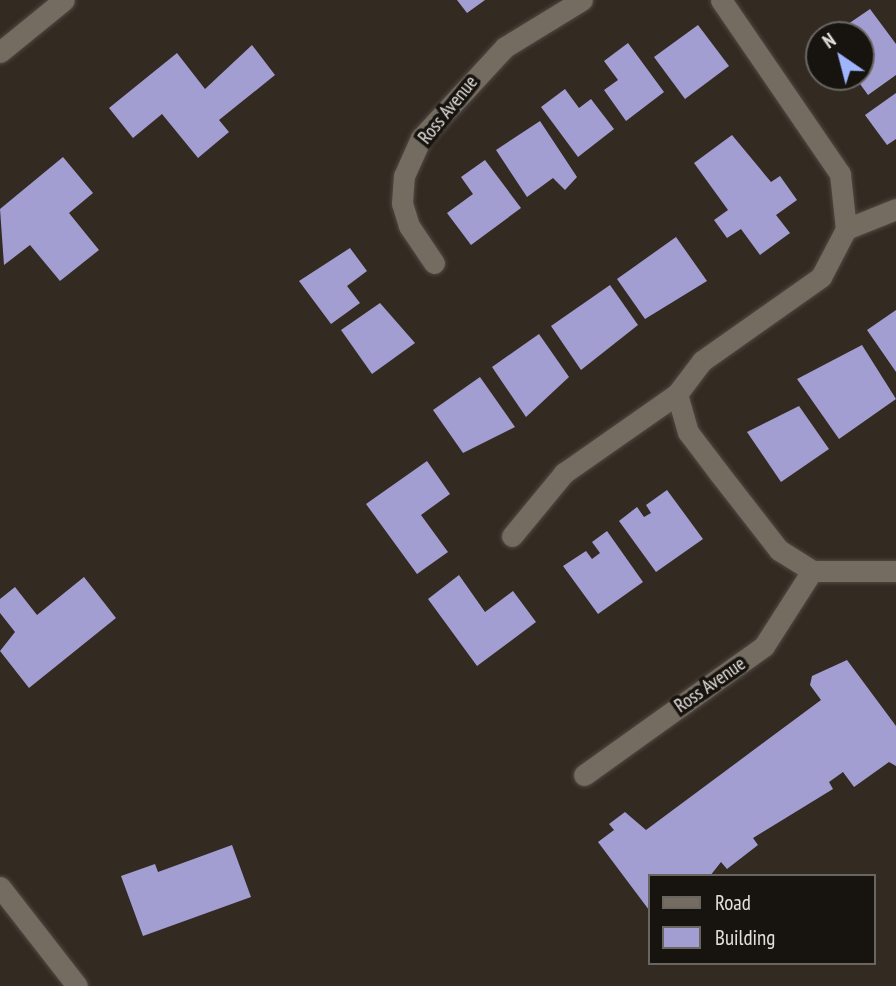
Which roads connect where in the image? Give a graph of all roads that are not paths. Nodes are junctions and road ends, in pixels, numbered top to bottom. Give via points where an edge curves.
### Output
1 (64, 0) edge
2 (582, 0) edge
3 (721, 0) edge
4 (0, 52) edge
5 (896, 209) edge
6 (846, 229) junction
7 (434, 263) dead end
8 (677, 394) junction
9 (512, 537) dead end
10 (812, 571) junction
11 (896, 572) edge
12 (584, 775) dead end
13 (0, 887) edge
14 (77, 986) edge

1 - 4 street
2 - 7 street, Ross Avenue via 505,47 421,138 404,176 402,203 409,226
3 - 6 street via 840,174
5 - 6 street
6 - 8 street via 821,277 702,360
8 - 9 street via 564,473
8 - 10 street via 688,432 719,473 779,550
10 - 11 street
10 - 12 street, Ross Avenue via 764,646
13 - 14 street

